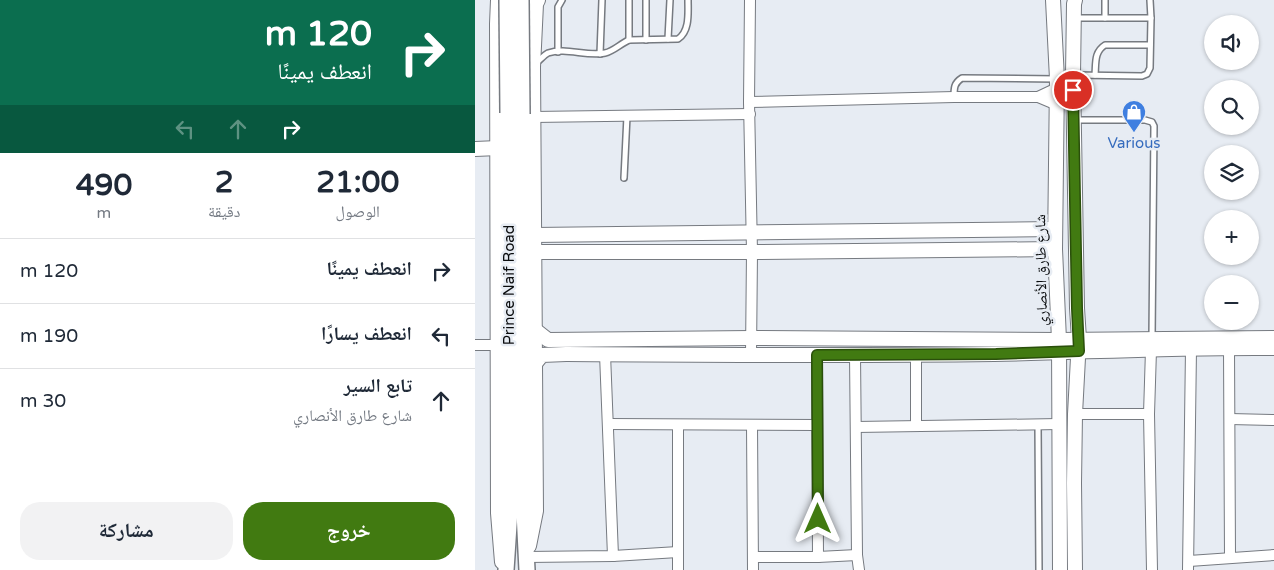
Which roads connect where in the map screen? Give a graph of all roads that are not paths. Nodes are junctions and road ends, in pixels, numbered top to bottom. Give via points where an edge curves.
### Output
1 (490, 0) edge
2 (498, 0) edge
3 (507, 0) edge
4 (521, 0) edge
5 (530, 0) edge
6 (537, 0) edge
7 (562, 0) edge
8 (602, 0) edge
9 (629, 0) edge
10 (646, 0) edge
11 (670, 0) edge
12 (688, 0) edge
13 (750, 0) edge
14 (1053, 0) edge
15 (1075, 0) edge
16 (1105, 0) edge
17 (1150, 0) edge
18 (1074, 18) junction
19 (1105, 18) junction
20 (1151, 18) junction
21 (497, 24) junction
22 (534, 30) junction
23 (668, 39) junction
24 (629, 40) junction
25 (646, 40) junction
26 (1150, 45) junction
27 (558, 52) junction
28 (600, 54) junction
29 (533, 72) junction
30 (1073, 75) junction
31 (1095, 75) junction
32 (498, 80) junction
33 (1057, 84) junction
34 (954, 97) junction
35 (1038, 97) junction
36 (749, 102) junction
37 (1057, 105) junction
38 (750, 114) junction
39 (521, 115) junction
40 (627, 116) junction
41 (1074, 120) junction
42 (498, 148) junction
43 (475, 149) edge
44 (624, 178) dead end
45 (1055, 229) junction
46 (751, 232) junction
47 (576, 235) junction
48 (534, 236) junction
49 (1055, 249) junction
50 (534, 252) junction
51 (577, 252) junction
52 (752, 252) junction
53 (534, 329) junction
54 (751, 338) junction
55 (1274, 338) edge
56 (1151, 344) junction
57 (475, 345) edge
58 (498, 345) junction
59 (1079, 345) junction
60 (1058, 346) junction
61 (1229, 348) junction
62 (1274, 348) edge
63 (1191, 349) junction
64 (605, 354) junction
65 (916, 354) junction
66 (751, 355) junction
67 (817, 355) junction
68 (855, 355) junction
69 (534, 365) junction
70 (1075, 414) junction
71 (1149, 414) junction
72 (1230, 419) junction
73 (1274, 420) edge
74 (608, 424) junction
75 (1059, 424) junction
76 (678, 425) junction
77 (752, 425) junction
78 (817, 425) junction
79 (1038, 425) junction
80 (916, 426) junction
81 (856, 427) junction
82 (678, 552) junction
83 (857, 555) junction
84 (613, 556) junction
85 (1274, 556) edge
86 (753, 557) junction
87 (818, 557) junction
88 (1230, 558) junction
89 (527, 564) edge
90 (1189, 565) edge
91 (504, 570) edge
92 (678, 570) edge
93 (753, 570) edge
94 (859, 570) edge
95 (1039, 570) edge
96 (1060, 570) edge
97 (1075, 570) edge
98 (1152, 570) edge

1 - 21 street
2 - 21 street
3 - 39 main road, Prince Naif Road, bridge
4 - 39 main road, Prince Naif Road, bridge
5 - 22 street
6 - 22 street
7 - 27 lane via 558,7
8 - 28 lane
9 - 24 lane
10 - 25 lane
11 - 23 lane
12 - 23 lane via 684,35
13 - 36 street
14 - 33 street, شارع طارق الأنصاري
15 - 18 street
16 - 19 lane
17 - 20 lane
18 - 19 lane
18 - 30 street
19 - 20 lane
20 - 26 lane
21 - 32 street, Prince Naif Road
22 - 29 street, Prince Naif Road
23 - 25 lane
24 - 25 lane
24 - 28 lane
26 - 31 lane via 1101,48 1097,52
26 - 31 lane via 1147,74
27 - 28 lane
27 - 29 lane via 547,53
29 - 32 street via 511,67 505,69
29 - 39 street, Prince Naif Road
30 - 31 lane
30 - 41 street
32 - 42 street, Prince Naif Road
33 - 34 lane via 961,78 954,88
33 - 35 street
33 - 37 street, شارع طارق الأنصاري
34 - 35 street
34 - 36 street
35 - 37 street
36 - 38 street
37 - 45 street, شارع طارق الأنصاري
38 - 40 street
38 - 46 street
39 - 40 street
39 - 48 street, Prince Naif Road
39 - 89 main road, Prince Naif Road
39 - 91 main road, Prince Naif Road via 510,510
40 - 44 lane
41 - 56 lane via 1145,120 1154,126
41 - 59 street
42 - 43 street
42 - 58 street, Prince Naif Road
45 - 46 street
45 - 49 street, شارع طارق الأنصاري
46 - 47 street
46 - 52 street
47 - 48 street
47 - 51 street
48 - 50 street, Prince Naif Road
49 - 52 street
49 - 60 street, شارع طارق الأنصاري
50 - 51 street
50 - 53 street, Prince Naif Road
51 - 52 street
52 - 54 street
53 - 54 street via 548,340
53 - 69 street, Prince Naif Road
54 - 60 street
54 - 66 street
55 - 56 street
56 - 59 street
56 - 63 street
56 - 71 street
57 - 58 street
58 - 91 street, Prince Naif Road via 497,513
59 - 60 street
59 - 70 street
60 - 65 street
60 - 75 street, شارع طارق الأنصاري
61 - 62 street
61 - 63 street
61 - 72 street
63 - 90 street
64 - 66 street
64 - 69 street via 542,356
64 - 74 street
65 - 68 street
65 - 80 street
66 - 67 street
67 - 68 street
67 - 78 street
68 - 81 street
69 - 89 street, Prince Naif Road via 536,511
70 - 71 street
70 - 97 street
71 - 98 street
72 - 73 street
72 - 88 street
74 - 76 street
74 - 84 street
75 - 79 street
75 - 96 street, شارع طارق الأنصاري
76 - 77 street
76 - 82 street
77 - 78 street
77 - 86 street
78 - 87 street
79 - 80 street
79 - 95 lane
80 - 81 street
81 - 83 street
82 - 84 street
82 - 92 street
83 - 87 street
83 - 94 street
84 - 89 street
85 - 88 street
86 - 87 street
86 - 93 street
88 - 90 street

